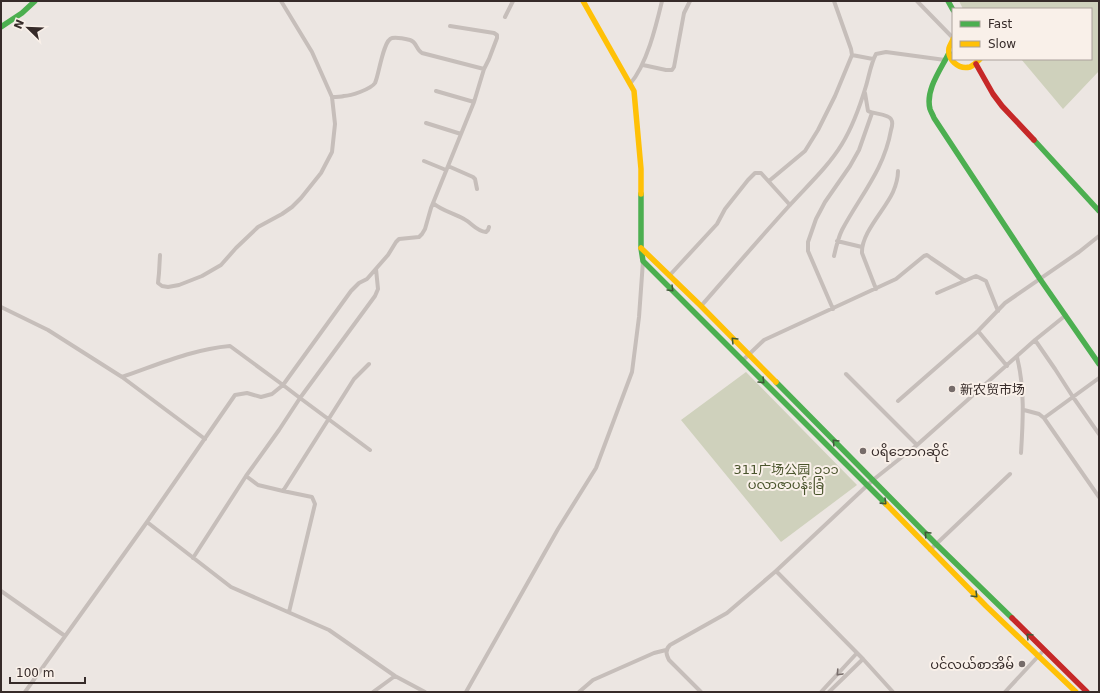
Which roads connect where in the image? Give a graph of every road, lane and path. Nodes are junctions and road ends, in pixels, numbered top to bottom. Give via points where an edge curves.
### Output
1 (35, 1) edge
2 (282, 1) edge
3 (513, 1) edge
4 (583, 1) edge
5 (662, 1) edge
6 (690, 1) edge
7 (834, 1) edge
8 (918, 1) edge
9 (505, 17) dead end
10 (450, 26) dead end
11 (1, 27) edge
12 (952, 38) edge
13 (952, 41) edge
14 (949, 53) junction
15 (852, 54) junction
16 (873, 60) junction
17 (945, 60) junction
18 (979, 60) edge
19 (976, 64) junction
20 (643, 65) junction
21 (484, 69) junction
22 (630, 84) junction
23 (865, 90) junction
24 (436, 91) dead end
25 (332, 97) junction
26 (474, 102) junction
27 (872, 113) junction
28 (426, 123) dead end
29 (461, 134) junction
30 (424, 161) dead end
31 (447, 168) junction
32 (898, 171) dead end
33 (769, 181) junction
34 (477, 188) dead end
35 (433, 203) junction
36 (790, 205) junction
37 (1099, 211) edge
38 (489, 226) dead end
39 (1099, 236) edge
40 (837, 241) junction
41 (862, 247) junction
42 (641, 248) junction
43 (160, 255) dead end
44 (834, 256) dead end
45 (643, 261) junction
46 (376, 269) junction
47 (669, 276) junction
48 (1040, 279) junction
49 (965, 280) junction
50 (876, 289) junction
51 (937, 293) dead end
52 (701, 306) junction
53 (1, 307) edge
54 (833, 309) junction
55 (998, 311) junction
56 (1066, 315) junction
57 (978, 331) junction
58 (1035, 340) junction
59 (749, 355) junction
60 (1016, 358) junction
61 (742, 361) junction
62 (369, 364) dead end
63 (1099, 364) edge
64 (1007, 366) junction
65 (846, 374) dead end
66 (122, 377) junction
67 (1099, 378) edge
68 (283, 386) junction
69 (786, 392) junction
70 (1073, 397) junction
71 (300, 398) junction
72 (779, 398) junction
73 (898, 401) dead end
74 (1024, 410) junction
75 (1044, 418) junction
76 (328, 419) junction
77 (822, 429) junction
78 (1099, 434) edge
79 (816, 435) junction
80 (205, 440) junction
81 (917, 445) junction
82 (370, 450) dead end
83 (1021, 453) dead end
84 (1010, 474) dead end
85 (246, 476) junction
86 (873, 480) junction
87 (867, 486) junction
88 (283, 491) junction
89 (1099, 497) edge
90 (904, 512) junction
91 (899, 517) junction
92 (147, 522) junction
93 (936, 544) junction
94 (930, 550) junction
95 (193, 558) junction
96 (776, 571) junction
97 (969, 576) junction
98 (962, 582) junction
99 (1, 591) edge
100 (999, 606) junction
101 (992, 611) junction
102 (289, 612) junction
103 (65, 636) junction
104 (666, 650) junction
105 (1044, 650) junction
106 (857, 653) junction
107 (1038, 657) junction
108 (863, 659) junction
109 (1062, 668) junction
110 (1057, 674) junction
111 (395, 676) junction
112 (415, 687) junction
113 (1081, 691) edge
114 (25, 692) edge
115 (372, 692) edge
116 (413, 692) edge
117 (426, 692) edge
118 (466, 692) edge
119 (579, 692) edge
120 (701, 692) edge
121 (821, 692) edge
122 (829, 692) edge
123 (894, 692) edge
124 (1005, 692) edge

1 - 11 main road
2 - 25 street via 312,52
3 - 9 street
4 - 22 main road
5 - 20 street
6 - 20 street via 684,14 672,70
7 - 15 street
8 - 12 street
10 - 21 street via 494,33 497,36
13 - 14 main road
14 - 17 main road
14 - 19 main road via 952,62 961,67 968,68
15 - 16 street
15 - 33 street via 835,96 805,151
16 - 17 street via 876,54 886,52
16 - 23 street
17 - 48 main road via 930,91 930,109
18 - 19 main road
19 - 37 main road via 1002,106
20 - 22 street
21 - 25 street via 418,52 410,40 392,37 380,60 374,83 369,88 346,96
21 - 26 street
22 - 42 main road via 634,91 641,169
23 - 27 street via 867,109
23 - 36 street via 851,128 841,145 825,168
24 - 26 street
25 - 43 street via 335,124 332,152 320,173 292,207 258,227 221,265 202,276 168,287 162,286 158,283
26 - 29 street
27 - 40 street via 892,119 890,136 875,176
27 - 54 street via 859,150 822,207 808,242 808,251
28 - 29 street
29 - 31 street
30 - 31 street
31 - 34 street via 473,177
31 - 35 street
32 - 41 street via 893,192 868,232
33 - 36 street
33 - 47 street via 762,173 755,173 725,209 717,224
35 - 38 street via 483,232 488,230
35 - 46 street via 422,234 419,237 399,239
36 - 52 street
39 - 48 street
40 - 41 street
40 - 44 street
41 - 50 street
42 - 45 main road
42 - 47 main road
45 -> 61 main road
45 - 118 street via 632,372 596,468 558,529
46 - 68 street via 367,280 359,283 351,291
46 - 71 street via 378,289 375,296
47 - 52 main road
48 - 55 street via 1005,303
48 - 56 main road
49 - 50 street via 927,255 896,279
49 - 51 street
49 - 55 street via 976,276 986,280
50 - 54 street
59 -> 52 main road
53 - 66 street via 48,330
54 - 59 street via 769,338
55 - 57 street
56 - 58 street
56 - 63 main road
57 - 64 street
57 - 73 street
58 - 60 street
58 - 70 street
59 - 61 street
59 - 69 main road
60 - 64 street
60 - 74 street
61 -> 72 main road
62 - 76 street via 354,379
64 - 81 street
65 - 81 street
66 - 68 street via 174,358 230,346
66 - 80 street
67 - 70 street
68 - 71 street
68 - 80 street via 272,394 261,397 247,393 235,395
69 - 72 main road
69 - 77 main road
70 - 75 street
70 - 78 street
71 - 76 street
71 - 85 street
72 - 79 main road
74 - 75 street
74 - 83 street
75 - 89 street
76 - 82 street
76 - 88 street
77 - 79 main road
86 -> 77 main road
79 - 87 main road
80 - 92 street
81 - 86 street
84 - 93 street
85 - 88 street via 258,485
85 - 95 street
86 - 87 street
86 - 90 main road
87 -> 91 main road
87 - 96 street
88 - 102 street via 312,497 315,504
90 - 91 main road
93 -> 90 main road
91 - 94 main road
92 - 95 street
92 - 103 street
93 - 94 street
93 - 97 main road
94 - 98 main road
95 - 102 street via 231,587
96 - 104 street via 727,613 670,645
96 - 106 street
97 - 98 main road
97 - 100 main road
98 -> 101 main road
99 - 103 street
100 - 101 main road
105 -> 100 main road
101 - 107 main road
102 - 111 street via 329,630
103 - 114 street
104 - 119 street via 593,680
104 - 120 street via 669,660
105 - 107 street
105 - 109 main road
106 - 108 street
106 -> 121 street
107 - 110 main road
107 - 124 street
108 - 122 street
108 - 123 street
109 - 110 main road
109 - 113 main road
110 - 113 main road
111 - 112 street
111 - 115 street
112 - 116 street
112 - 117 street

